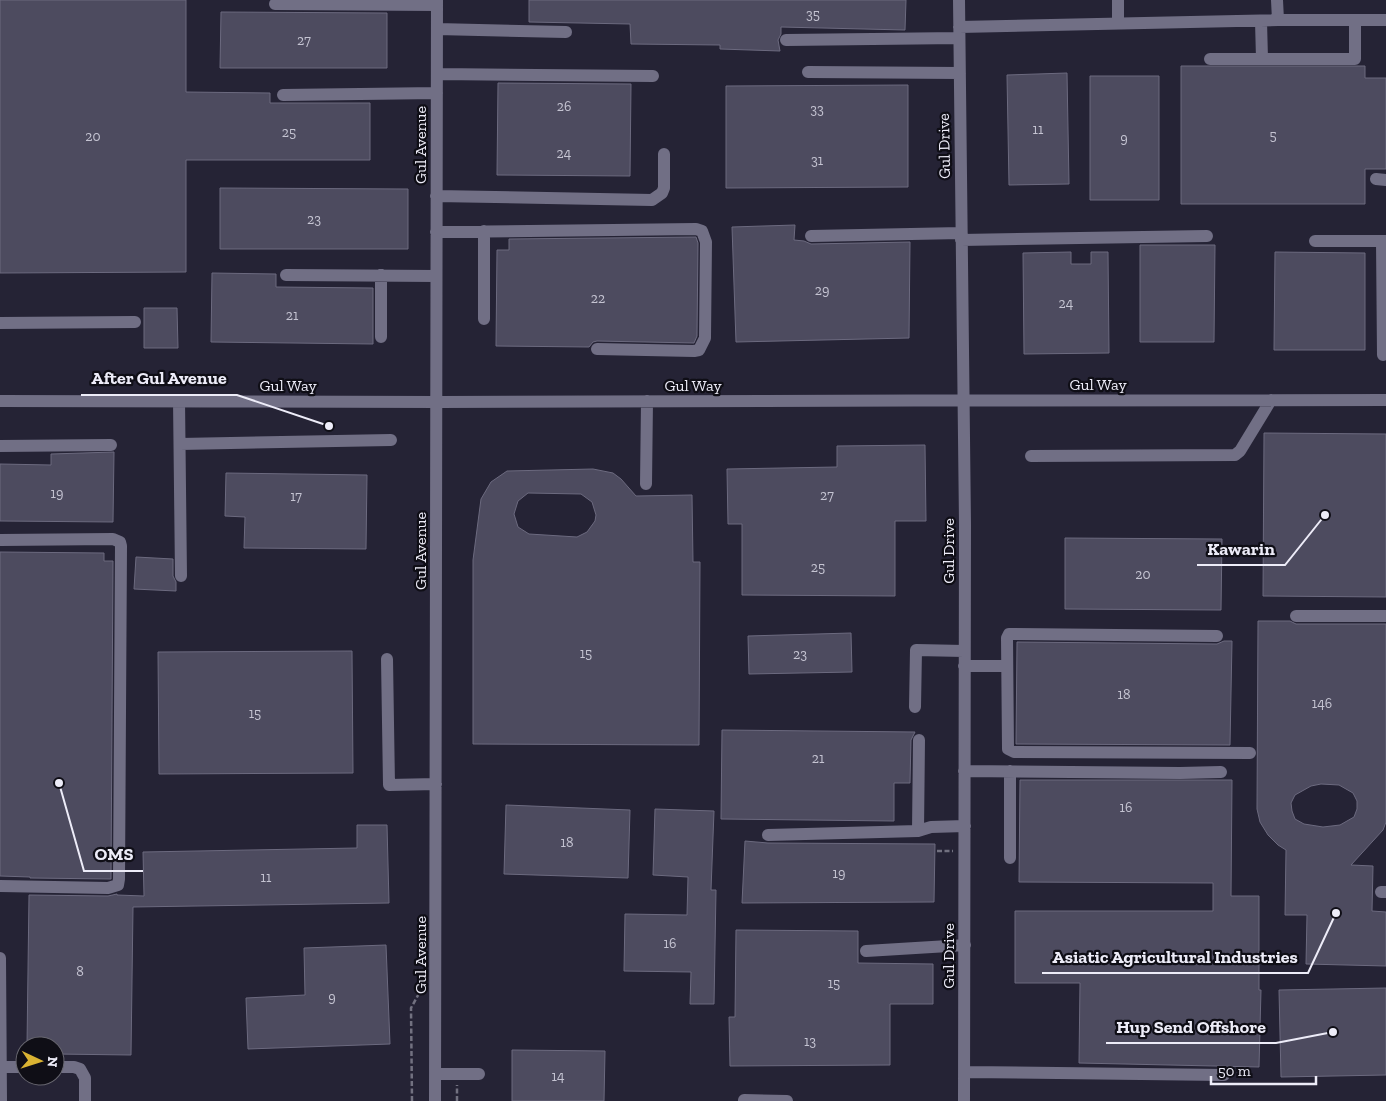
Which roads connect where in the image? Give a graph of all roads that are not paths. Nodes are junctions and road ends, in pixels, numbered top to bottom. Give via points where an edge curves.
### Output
1 (959, 0) edge
2 (1118, 0) edge
3 (1277, 0) edge
4 (437, 2) edge
5 (275, 4) dead end
6 (1278, 20) junction
7 (1355, 20) junction
8 (1386, 20) edge
9 (1261, 21) junction
10 (1118, 24) junction
11 (437, 29) junction
12 (566, 32) dead end
13 (959, 32) junction
14 (786, 40) dead end
15 (1210, 59) dead end
16 (1262, 59) junction
17 (808, 72) dead end
18 (960, 73) junction
19 (437, 74) junction
20 (653, 76) dead end
21 (437, 94) junction
22 (283, 95) dead end
23 (664, 154) dead end
24 (436, 196) junction
25 (484, 230) junction
26 (436, 232) junction
27 (811, 236) dead end
28 (1206, 236) dead end
29 (962, 237) junction
30 (1384, 241) edge
31 (1315, 242) dead end
32 (286, 275) dead end
33 (381, 275) junction
34 (436, 276) junction
35 (484, 319) dead end
36 (136, 322) dead end
37 (0, 323) edge
38 (381, 337) dead end
39 (597, 350) dead end
40 (1383, 355) dead end
41 (963, 399) junction
42 (179, 400) junction
43 (1271, 400) junction
44 (1386, 400) edge
45 (0, 401) edge
46 (647, 401) junction
47 (436, 402) junction
48 (391, 440) dead end
49 (180, 444) junction
50 (111, 445) dead end
51 (0, 446) edge
52 (1031, 456) dead end
53 (646, 484) dead end
54 (0, 540) edge
55 (181, 576) dead end
56 (1296, 616) dead end
57 (1386, 616) edge
58 (1217, 636) dead end
59 (964, 651) junction
60 (388, 659) dead end
61 (964, 666) junction
62 (1007, 666) junction
63 (915, 706) dead end
64 (919, 740) dead end
65 (1250, 753) dead end
66 (964, 771) junction
67 (1010, 771) junction
68 (1221, 772) dead end
69 (436, 784) junction
70 (964, 826) junction
71 (918, 831) junction
72 (768, 835) dead end
73 (1010, 858) dead end
74 (0, 886) edge
75 (965, 945) junction
76 (866, 951) dead end
77 (0, 958) edge
78 (1, 1067) edge
79 (15, 1067) edge
80 (65, 1067) edge
81 (965, 1072) junction
82 (435, 1074) junction
83 (479, 1074) dead end
84 (1224, 1075) dead end
85 (744, 1100) edge
86 (1, 1101) edge
87 (85, 1101) edge
88 (436, 1101) edge
89 (787, 1101) edge
90 (964, 1101) edge

1 - 13 street, Gul Drive
2 - 10 street
3 - 6 street
4 - 5 street
4 - 11 street, Gul Avenue
6 - 7 street
6 - 9 street
7 - 8 street
7 - 16 street via 1355,59
9 - 10 street
9 - 16 street
10 - 13 street
11 - 12 street
11 - 19 street, Gul Avenue
13 - 14 street
13 - 18 street, Gul Drive
15 - 16 street
17 - 18 street
18 - 29 street, Gul Drive
19 - 20 street
19 - 21 street, Gul Avenue
21 - 22 street
21 - 24 street, Gul Avenue
23 - 24 street via 664,188 652,200
24 - 26 street, Gul Avenue
25 - 26 street
25 - 35 street
25 - 39 street via 702,231 706,242 705,338 699,350
26 - 34 street, Gul Avenue
27 - 29 street
28 - 29 street
29 - 41 street, Gul Drive
30 - 31 street
30 - 40 street
32 - 33 street
33 - 34 street
33 - 38 street
34 - 47 street, Gul Avenue
36 - 37 street
41 - 43 street, Gul Way
41 - 46 street, Gul Way
41 - 59 street, Gul Drive
42 - 45 street, Gul Way
42 - 47 street, Gul Way
42 - 49 street
43 - 44 street, Gul Way
43 - 52 street via 1235,455
46 - 47 street, Gul Way
46 - 53 street
47 - 69 street, Gul Avenue
48 - 49 street
49 - 55 street
50 - 51 street
54 - 74 street via 113,539 121,546 118,884 108,888
56 - 57 street
58 - 62 street via 1011,633 1007,638
59 - 61 street, Gul Drive
59 - 63 street via 916,650
60 - 69 street via 389,785
61 - 62 street
61 - 66 street, Gul Drive
62 - 65 street via 1007,744 1011,752
64 - 71 street
66 - 67 street
66 - 70 street, Gul Drive
67 - 68 street
67 - 73 street
69 - 82 street, Gul Avenue
70 - 71 street via 931,827
70 - 75 street, Gul Drive
71 - 72 street
75 - 76 street
75 - 81 street, Gul Drive
77 - 78 street
78 - 79 street
78 - 86 street
80 - 87 street via 80,1069 85,1078
81 - 84 street
81 - 90 street, Gul Drive
82 - 83 street
82 - 88 street, Gul Avenue
85 - 89 street

